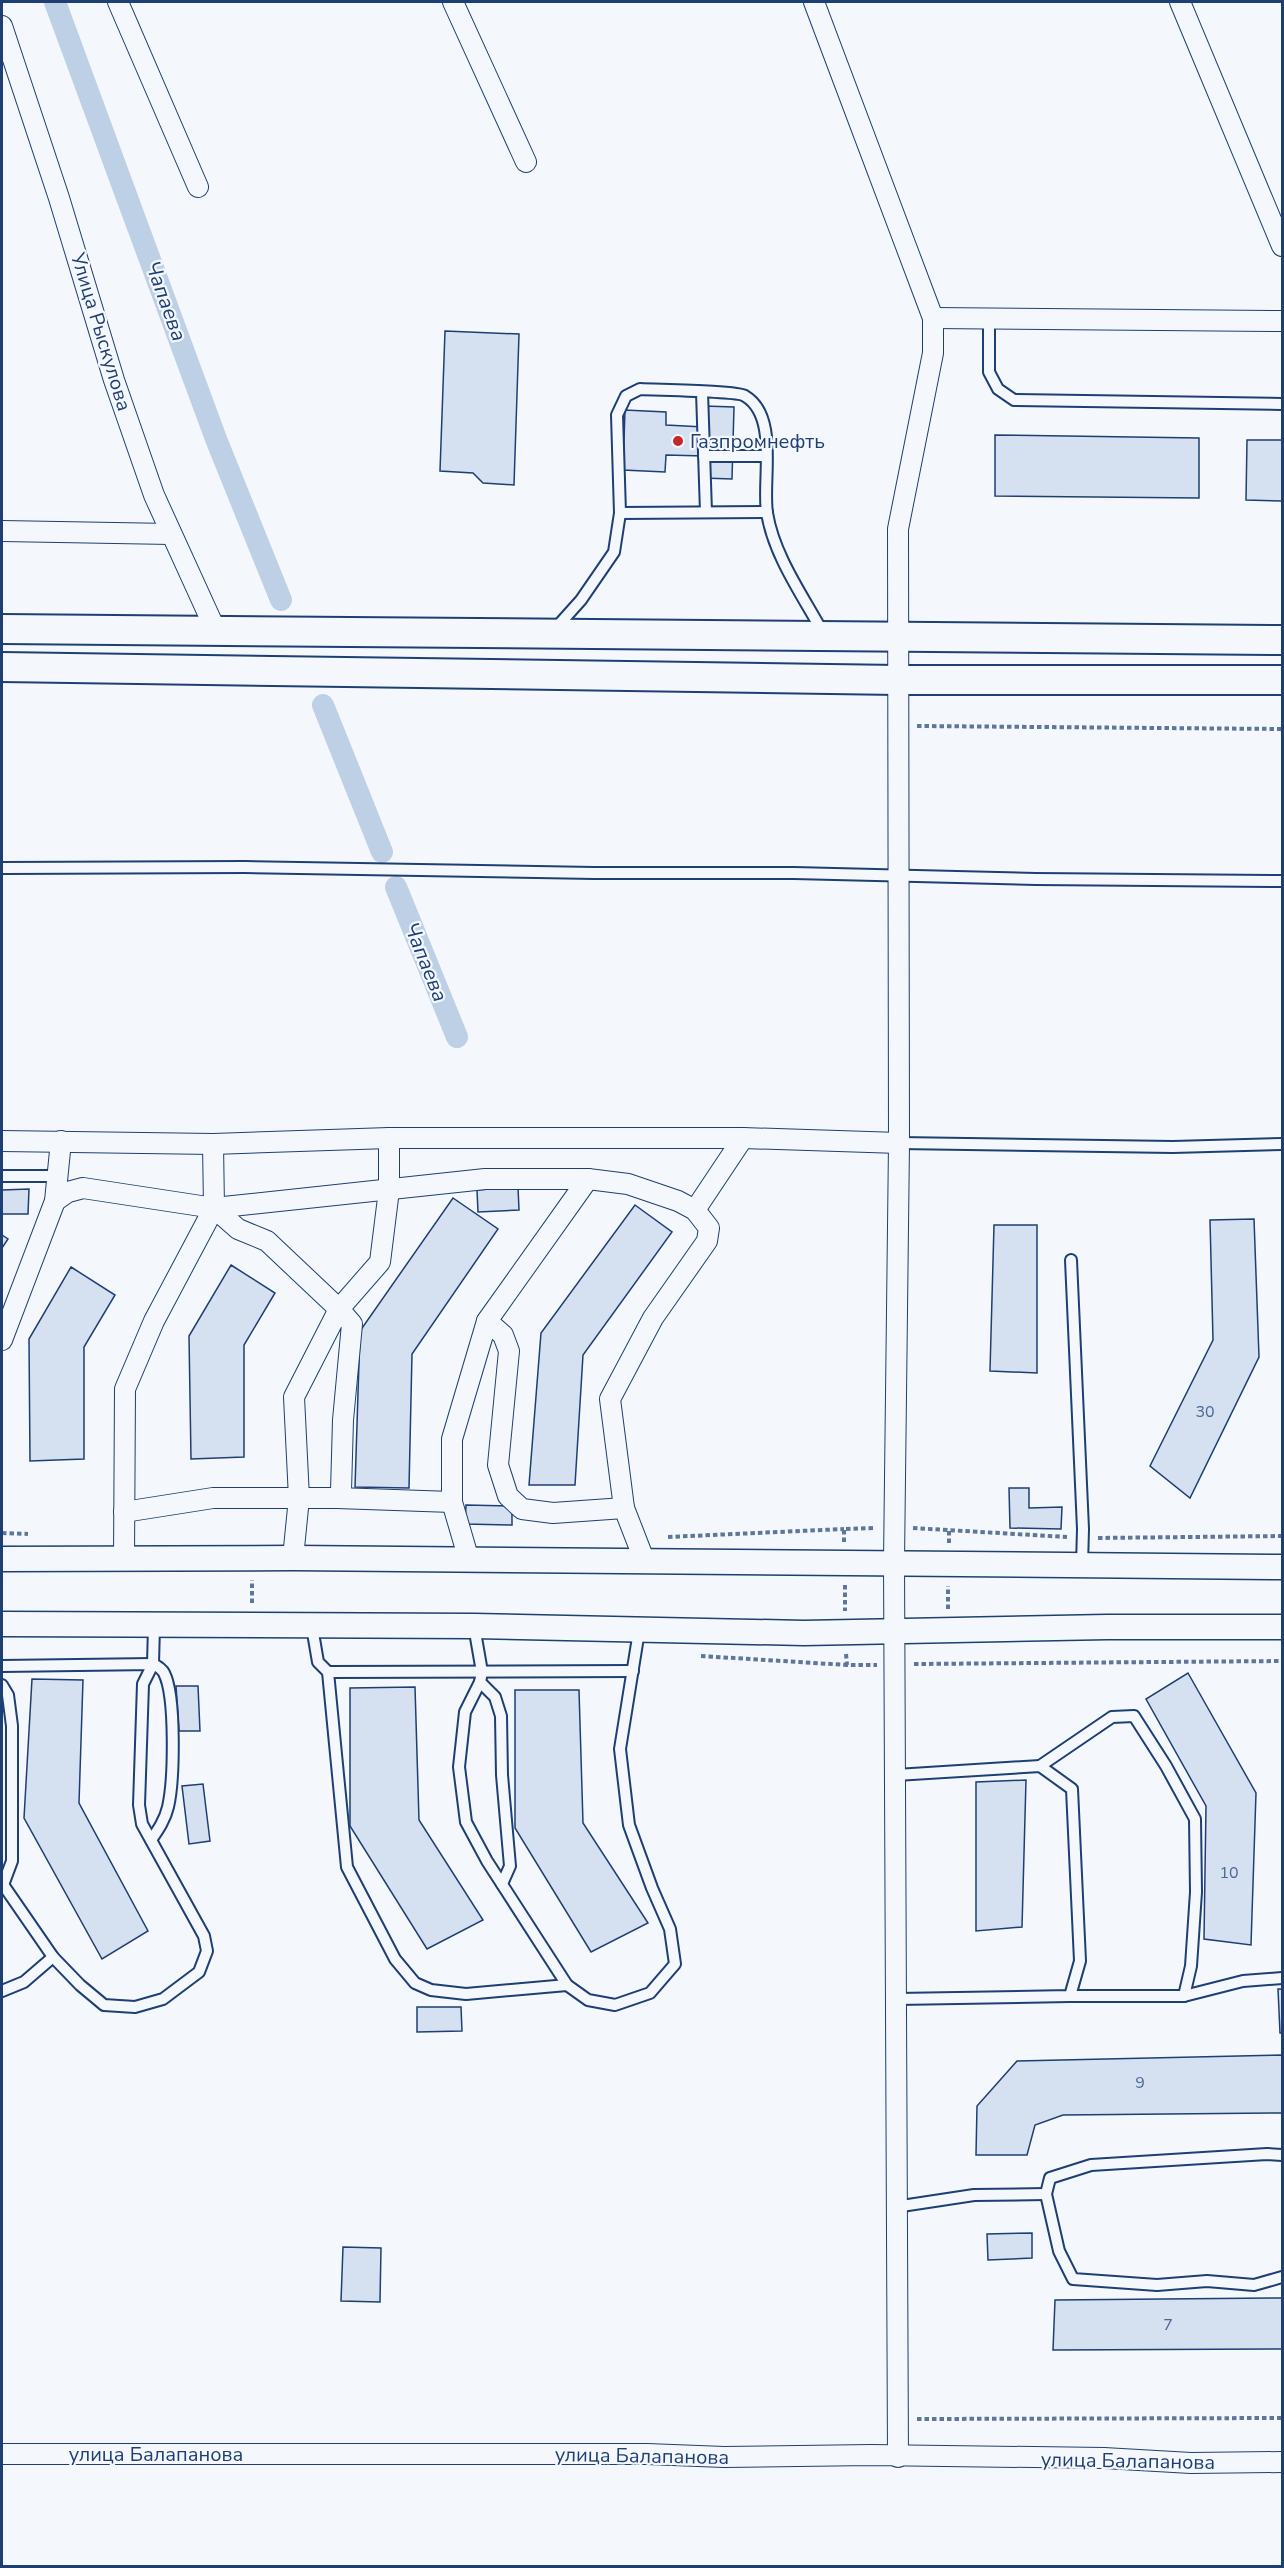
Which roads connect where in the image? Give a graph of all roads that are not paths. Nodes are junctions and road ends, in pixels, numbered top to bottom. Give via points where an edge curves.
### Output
1 (118, 2) edge
2 (453, 2) edge
3 (814, 2) edge
4 (1180, 2) edge
5 (2, 26) edge
6 (526, 162) dead end
7 (198, 187) dead end
8 (1282, 246) edge
9 (933, 318) junction
10 (989, 320) junction
11 (1282, 321) edge
12 (702, 392) junction
13 (1282, 404) edge
14 (704, 456) junction
15 (766, 456) junction
16 (767, 512) junction
17 (620, 513) junction
18 (706, 513) junction
19 (2, 531) edge
20 (171, 534) junction
21 (2, 629) edge
22 (216, 631) junction
23 (551, 633) junction
24 (825, 636) junction
25 (897, 636) junction
26 (1282, 640) edge
27 (2, 667) edge
28 (898, 680) junction
29 (1282, 680) edge
30 (2, 868) edge
31 (898, 874) junction
32 (1282, 881) edge
33 (389, 1138) junction
34 (743, 1138) junction
35 (61, 1141) junction
36 (2, 1142) edge
37 (899, 1143) junction
38 (213, 1144) junction
39 (1282, 1144) edge
40 (2, 1176) edge
41 (58, 1176) junction
42 (588, 1179) junction
43 (390, 1190) junction
44 (55, 1201) junction
45 (214, 1208) junction
46 (695, 1210) junction
47 (1071, 1260) dead end
48 (339, 1309) junction
49 (487, 1321) junction
50 (2, 1340) edge
51 (298, 1498) junction
52 (337, 1498) junction
53 (452, 1502) junction
54 (624, 1508) junction
55 (124, 1512) junction
56 (124, 1558) junction
57 (293, 1558) junction
58 (2, 1559) edge
59 (470, 1560) junction
60 (645, 1562) junction
61 (894, 1562) junction
62 (1082, 1565) junction
63 (1282, 1567) edge
64 (2, 1624) edge
65 (154, 1626) junction
66 (474, 1626) junction
67 (312, 1627) junction
68 (1282, 1627) edge
69 (895, 1630) junction
70 (639, 1631) junction
71 (153, 1664) junction
72 (2, 1666) edge
73 (633, 1671) junction
74 (328, 1672) junction
75 (481, 1677) junction
76 (2, 1685) edge
77 (1040, 1766) junction
78 (896, 1775) junction
79 (151, 1840) junction
80 (2, 1884) edge
81 (502, 1884) junction
82 (53, 1958) junction
83 (1282, 1978) edge
84 (567, 1985) junction
85 (2, 1991) edge
86 (1070, 1996) junction
87 (1184, 1996) junction
88 (897, 1999) junction
89 (1282, 2155) edge
90 (1046, 2194) junction
91 (895, 2207) junction
92 (1282, 2277) edge
93 (2, 2454) edge
94 (898, 2457) junction
95 (1282, 2462) edge

1 - 7 street
2 - 6 street
3 - 9 street
4 - 8 street
5 - 20 street, Улица Рыскулова via 114,380
9 - 10 street
9 - 25 street via 933,353 898,529
10 - 11 street
10 - 13 lane via 988,372 998,389 1014,400
12 - 14 lane
12 - 15 lane via 744,394 757,406 765,424
12 - 17 lane via 640,389 626,396 617,415
14 - 15 lane
14 - 18 lane
15 - 16 lane
16 - 18 lane
16 - 24 lane via 774,541
17 - 18 lane
17 - 23 lane via 614,552 581,600
19 - 20 street
20 - 22 street, Улица Рыскулова
21 - 22 main road
22 - 23 main road
23 - 24 main road
24 - 25 main road
25 - 26 main road
25 - 28 street
27 - 28 main road
28 - 29 main road
28 - 31 street
30 - 31 lane
31 - 32 lane
31 - 37 street
33 - 34 street
33 - 38 street
33 - 43 street
34 - 37 street
34 - 46 street
35 - 36 street
35 - 38 street
35 - 41 street
37 - 39 lane via 1162,1147
37 - 61 street
38 - 45 street
40 - 41 lane
41 - 44 street
42 - 43 street via 485,1179
42 - 46 street via 628,1185
42 - 49 street
43 - 45 street
43 - 48 street via 380,1262
44 - 45 street via 83,1188
44 - 50 street
45 - 48 street via 238,1229 267,1241
45 - 55 street via 154,1321 125,1389
46 - 54 street via 709,1228 707,1240 652,1318 610,1399
47 - 62 lane
48 - 51 street via 294,1397
48 - 52 street via 351,1324 341,1491
49 - 53 street via 452,1438
49 - 54 street via 503,1335 509,1351 498,1465 508,1496 522,1509 553,1514
51 - 52 street
51 - 55 street via 213,1498
51 - 57 street
52 - 53 street
53 - 59 street
54 - 60 street
55 - 56 street
56 - 57 street
56 - 58 street
57 - 59 street
59 - 60 street
60 - 61 street
61 - 62 street
61 - 69 street
62 - 63 street
64 - 65 street
65 - 67 street
65 - 71 lane
66 - 67 street
66 - 70 street
66 - 75 lane
67 - 74 lane via 318,1662
68 - 69 street
69 - 70 street
69 - 78 street
70 - 73 lane
71 - 72 lane
71 - 79 lane via 143,1684 138,1776 138,1805
71 - 79 lane via 163,1671 168,1687 172,1757 168,1809
73 - 75 lane
73 - 84 lane via 620,1749 629,1825 670,1929 675,1964 650,1993 615,2005 588,2000
74 - 75 lane
74 - 84 lane via 347,1867 395,1959 415,1983 430,1990 466,1994
75 - 81 lane via 495,1697 501,1716 510,1866
75 - 81 lane via 465,1712 459,1767 466,1822
76 - 80 lane via 8,1695 12,1726 12,1861
77 - 78 lane
77 - 86 lane via 1072,1789 1080,1961
77 - 87 lane via 1112,1717 1134,1716 1166,1766 1195,1819 1196,1893 1191,1966
78 - 88 street
79 - 82 lane via 204,1936 207,1951 199,1972 163,1999 135,2007 104,2005
80 - 82 lane
81 - 84 lane
82 - 85 lane via 24,1982
83 - 87 lane via 1243,1981
86 - 87 lane
86 - 88 lane
88 - 91 street
89 - 90 lane via 1091,2165 1050,2178
90 - 91 lane via 974,2195
90 - 92 lane via 1059,2251 1073,2279 1157,2285 1207,2281 1254,2284
91 - 94 street
93 - 94 street, улица Балапанова
94 - 95 street, улица Балапанова

